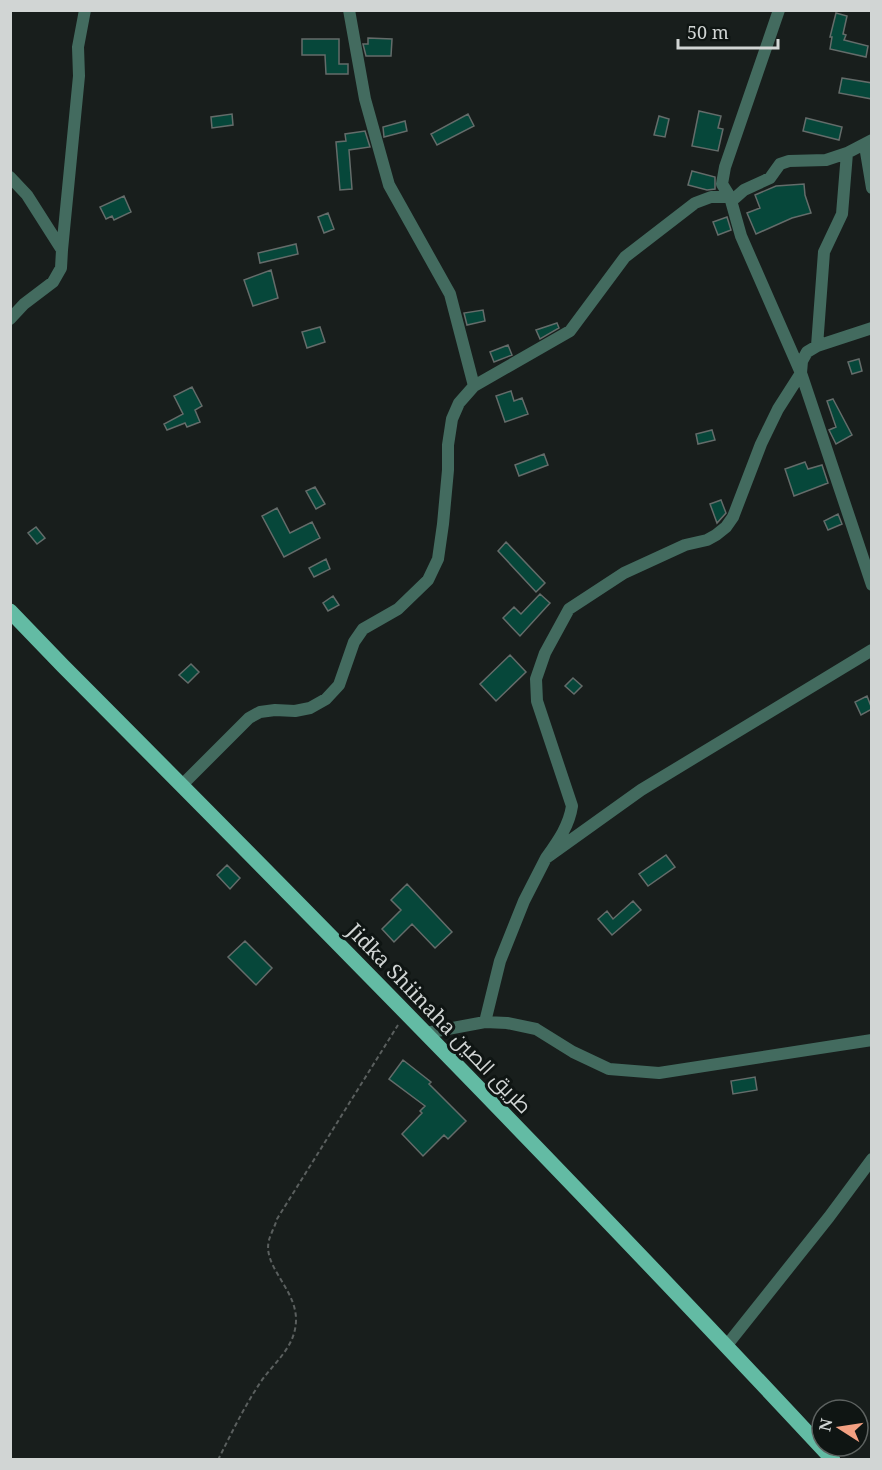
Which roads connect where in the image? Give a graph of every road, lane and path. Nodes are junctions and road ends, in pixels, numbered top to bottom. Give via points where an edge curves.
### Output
1 (86, 10) edge
2 (348, 10) edge
3 (779, 10) edge
4 (868, 143) edge
5 (847, 153) junction
6 (10, 177) edge
7 (872, 188) edge
8 (730, 197) junction
9 (62, 250) junction
10 (10, 319) edge
11 (872, 328) edge
12 (817, 346) junction
13 (801, 373) junction
14 (474, 386) junction
15 (872, 585) edge
16 (10, 611) edge
17 (872, 650) edge
18 (182, 785) junction
19 (546, 858) junction
20 (406, 1012) junction
21 (485, 1022) junction
22 (426, 1033) junction
23 (872, 1040) edge
24 (872, 1159) edge
25 (727, 1345) junction
26 (218, 1460) edge
27 (833, 1460) edge

1 - 9 street via 78,47 79,76
2 - 14 street via 365,99 388,185 450,294
3 - 8 street via 725,167 722,184
4 - 5 street
4 - 7 street
5 - 8 street via 780,164 770,178 735,198
5 - 12 street via 842,214 825,252
6 - 9 street via 27,195
8 - 13 street via 741,236
8 - 14 street via 711,197 695,203 625,257 570,331
9 - 10 street via 61,268 53,282
11 - 12 street
12 - 13 street via 807,352
13 - 15 street
13 - 19 street via 774,417 726,527 706,540 685,545 624,573 569,609 545,653 536,679 537,701 572,806 564,832
14 - 18 street via 459,403 452,419 438,559 428,580 398,609 363,629 354,642 339,685 326,699 310,708 260,712 249,718
16 - 18 main road, Jidka Shiinaha طريق الصين
17 - 19 street via 641,790
18 - 20 main road, Jidka Shiinaha طريق الصين
19 - 21 street via 501,961
20 - 22 main road, Jidka Shiinaha طريق الصين
20 - 26 path via 277,1219 268,1242 269,1258 292,1296 296,1320 292,1341 261,1381
21 - 22 street
21 - 23 street via 536,1029 609,1069 659,1073
22 - 25 main road, Jidka Shiinaha طريق الصين
24 - 25 street
25 - 27 main road, Jidka Shiinaha طريق الصين

